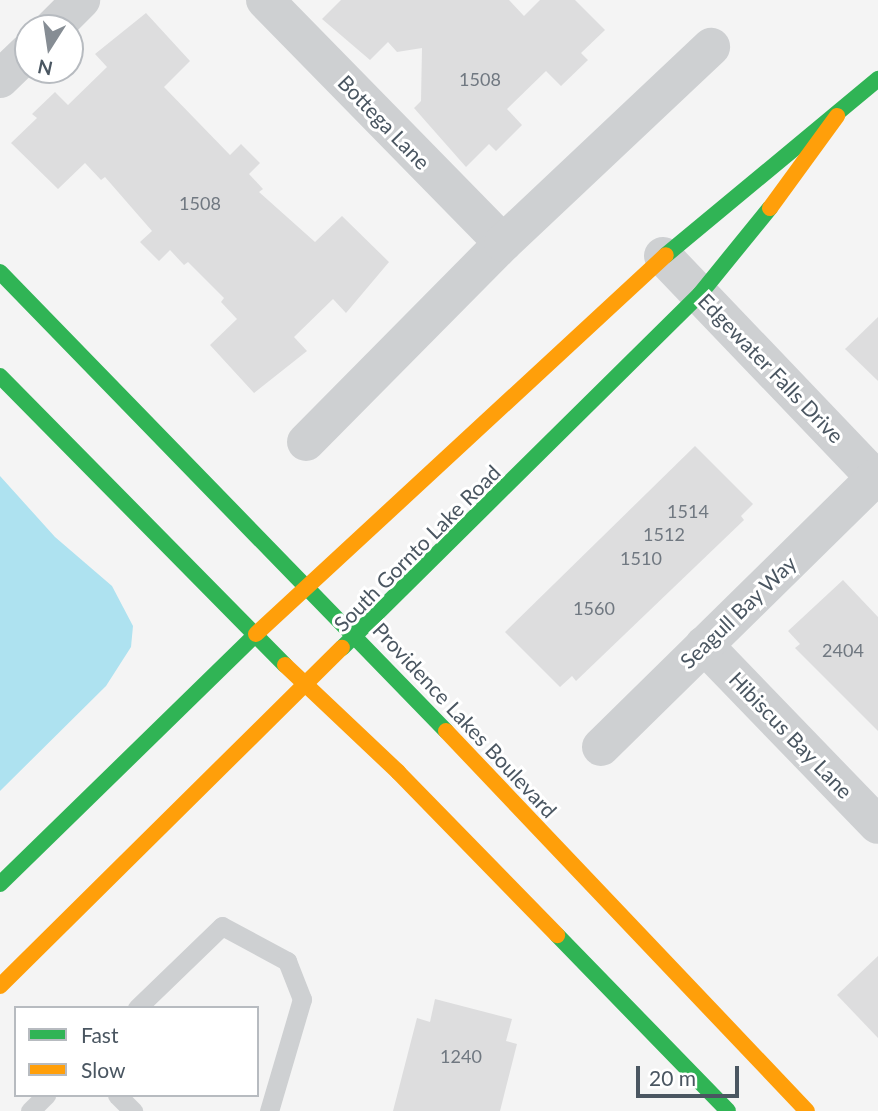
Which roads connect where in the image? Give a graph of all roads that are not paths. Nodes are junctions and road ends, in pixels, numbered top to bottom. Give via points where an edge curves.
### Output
1 (265, 0) edge
2 (711, 47) dead end
3 (14, 66) edge
4 (0, 79) edge
5 (878, 79) edge
6 (837, 116) junction
7 (503, 243) junction
8 (663, 257) junction
9 (0, 272) edge
10 (700, 294) junction
11 (0, 376) edge
12 (306, 442) dead end
13 (877, 479) edge
14 (307, 584) junction
15 (254, 635) junction
16 (357, 637) junction
17 (704, 645) junction
18 (308, 686) junction
19 (601, 747) dead end
20 (878, 825) edge
21 (0, 884) edge
22 (0, 986) edge
23 (139, 1006) edge
24 (44, 1097) edge
25 (119, 1097) edge
26 (30, 1111) edge
27 (133, 1111) edge
28 (269, 1111) edge
29 (728, 1111) edge
30 (807, 1111) edge

1 - 7 street, Bottega Lane
2 - 7 street
3 - 4 street
5 - 6 street, South Gornto Lake Road
6 - 8 street, South Gornto Lake Road via 735,193
6 - 10 street, South Gornto Lake Road via 759,224
7 - 12 street
8 - 10 street, Edgewater Falls Drive
8 - 14 street, South Gornto Lake Road
9 - 14 street, Providence Lakes Boulevard
10 - 13 street, Edgewater Falls Drive
10 - 16 street, South Gornto Lake Road
11 - 15 street
13 - 17 street, Seagull Bay Way
14 - 15 street, South Gornto Lake Road
14 - 16 street, Providence Lakes Boulevard
15 - 18 street
15 - 21 street, South Gornto Lake Road
16 - 18 street, South Gornto Lake Road
16 - 30 street, Providence Lakes Boulevard
17 - 19 street, Seagull Bay Way
17 - 20 street, Hibiscus Bay Lane
18 - 22 street, South Gornto Lake Road
18 - 29 street via 398,772
23 - 28 lane via 222,926 287,961 303,999
24 - 26 lane
25 - 27 lane

